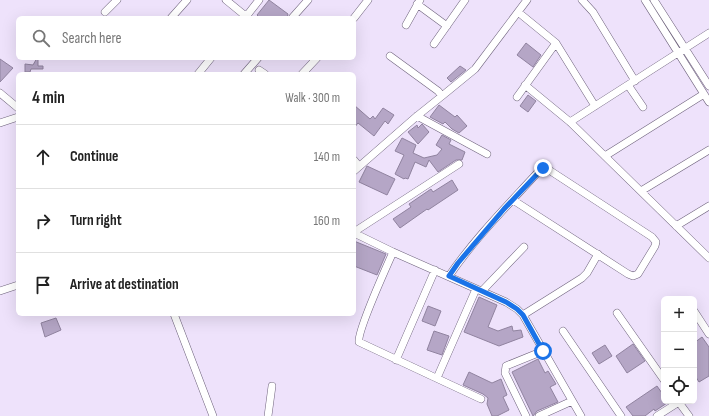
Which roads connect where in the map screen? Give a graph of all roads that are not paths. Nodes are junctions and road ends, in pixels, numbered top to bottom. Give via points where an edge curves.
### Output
1 (117, 0) edge
2 (187, 0) edge
3 (226, 0) edge
4 (260, 0) edge
5 (308, 0) edge
6 (368, 0) edge
7 (465, 0) edge
8 (527, 0) edge
9 (582, 0) edge
10 (645, 0) edge
11 (654, 0) edge
12 (419, 2) edge
13 (105, 12) dead end
14 (518, 12) junction
15 (173, 16) edge
16 (245, 16) edge
17 (247, 16) edge
18 (294, 16) edge
19 (356, 16) edge
20 (406, 25) dead end
21 (447, 26) junction
22 (709, 33) edge
23 (556, 43) junction
24 (434, 44) dead end
25 (685, 49) junction
26 (678, 53) junction
27 (390, 56) dead end
28 (210, 60) edge
29 (256, 60) edge
30 (314, 60) edge
31 (259, 70) dead end
32 (200, 72) edge
33 (246, 72) edge
34 (262, 72) edge
35 (304, 72) edge
36 (632, 83) junction
37 (525, 85) junction
38 (709, 86) edge
39 (0, 93) edge
40 (704, 94) junction
41 (442, 96) junction
42 (517, 97) dead end
43 (709, 102) edge
44 (16, 106) edge
45 (595, 106) junction
46 (642, 107) dead end
47 (417, 116) junction
48 (16, 118) edge
49 (570, 122) junction
50 (0, 123) edge
51 (709, 150) edge
52 (487, 154) dead end
53 (605, 156) junction
54 (459, 164) dead end
55 (357, 168) edge
56 (641, 191) junction
57 (512, 200) junction
58 (709, 206) edge
59 (676, 226) junction
60 (356, 231) edge
61 (356, 233) edge
62 (524, 247) dead end
63 (393, 252) junction
64 (598, 254) junction
65 (709, 258) edge
66 (434, 270) junction
67 (449, 276) junction
68 (16, 285) edge
69 (479, 290) junction
70 (0, 291) edge
71 (618, 313) dead end
72 (523, 315) junction
73 (697, 315) edge
74 (175, 316) edge
75 (708, 330) edge
76 (563, 331) dead end
77 (543, 351) junction
78 (396, 360) junction
79 (661, 376) edge
80 (437, 378) junction
81 (272, 386) dead end
82 (481, 399) dead end
83 (572, 401) junction
84 (675, 404) edge
85 (679, 404) edge
86 (213, 416) edge
87 (268, 416) edge
88 (526, 416) edge
89 (539, 416) edge
90 (581, 416) edge
91 (621, 416) edge
92 (657, 416) edge
93 (688, 416) edge

1 - 13 street
2 - 15 street
3 - 16 street
4 - 17 street
5 - 18 street
6 - 19 street
7 - 21 street
8 - 14 street
9 - 36 street via 593,12
10 - 26 street
11 - 25 street
12 - 20 street
12 - 21 street
14 - 23 street
14 - 41 street via 475,69
21 - 24 street
22 - 25 street
23 - 37 street
23 - 45 street
25 - 26 street
25 - 38 street
26 - 36 street
26 - 40 street
27 - 41 street
28 - 32 street
29 - 33 street
30 - 35 street
31 - 34 street
36 - 45 street
36 - 46 street
37 - 42 street
37 - 49 street
39 - 44 street
40 - 43 street
40 - 53 street
41 - 47 street
45 - 49 street
47 - 52 street
47 - 55 street
48 - 50 street
49 - 53 street
51 - 56 street
53 - 56 street
54 - 60 street
56 - 59 street
57 - 64 street
57 - 64 street via 539,171 546,168 656,242 638,274 633,276
57 - 67 street
58 - 59 street
59 - 65 street
61 - 63 street
62 - 69 street
63 - 66 street
63 - 78 street via 358,339 361,344
64 - 72 street via 582,278
66 - 67 street
66 - 78 street
67 - 69 street
68 - 70 street
69 - 72 street via 506,302
69 - 80 street
71 - 79 street
72 - 77 street
73 - 75 street
74 - 86 street
76 - 91 street
77 - 83 street
77 - 88 street via 506,366 505,373
78 - 80 street
80 - 82 street
81 - 87 street
83 - 89 street
83 - 90 street
84 - 92 street
85 - 93 street

